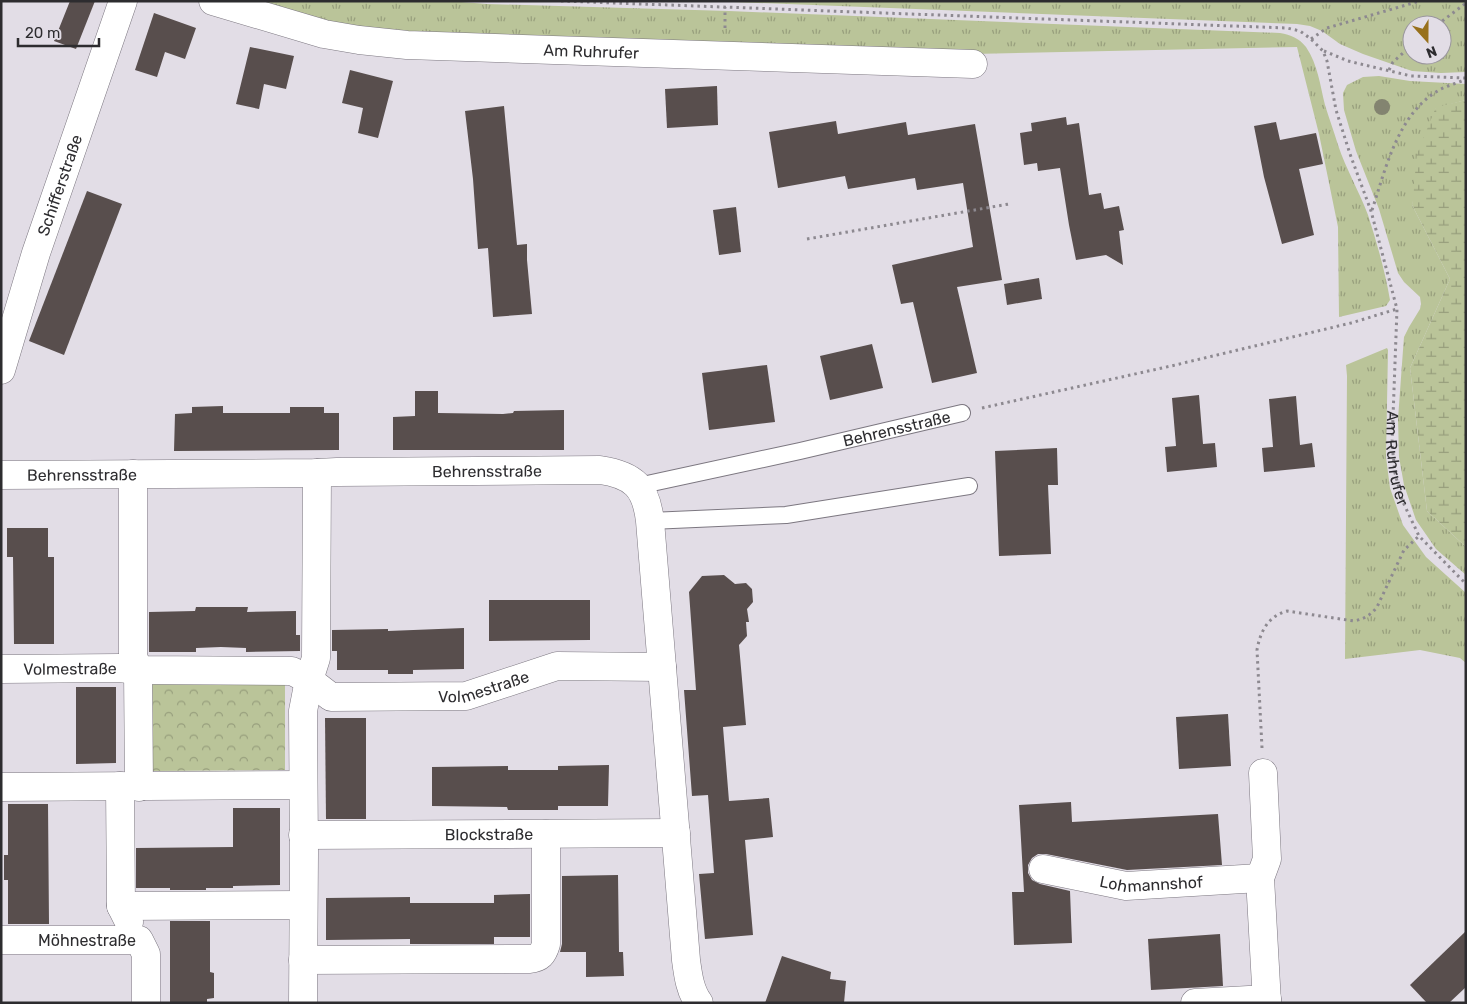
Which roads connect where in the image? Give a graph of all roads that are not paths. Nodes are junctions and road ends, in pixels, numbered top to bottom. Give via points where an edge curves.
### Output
1 (123, 1) edge
2 (213, 1) edge
3 (973, 64) dead end
4 (1, 370) edge
5 (962, 413) road end
6 (317, 473) junction
7 (133, 474) junction
8 (1, 475) edge
9 (638, 486) junction
10 (968, 486) dead end
11 (650, 521) junction
12 (662, 667) junction
13 (1, 669) edge
14 (138, 670) junction
15 (309, 680) junction
16 (1263, 773) road end
17 (303, 785) junction
18 (130, 786) junction
19 (1, 787) edge
20 (676, 833) junction
21 (546, 834) junction
22 (303, 835) junction
23 (1043, 869) dead end
24 (1260, 878) junction
25 (303, 905) junction
26 (120, 906) junction
27 (1, 940) edge
28 (139, 940) junction
29 (303, 960) junction
30 (1267, 1001) edge
31 (146, 1003) edge
32 (303, 1003) edge
33 (700, 1003) edge
34 (1196, 1003) edge

1 - 4 street, Schifferstraße via 36,253
2 - 3 street, Am Ruhrufer via 324,34 407,45
5 - 9 lane, Behrensstraße
6 - 7 street, Behrensstraße
6 - 9 street, Behrensstraße via 600,470 626,477
6 - 15 street via 316,658
7 - 8 street, Behrensstraße
7 - 14 street, Volmestraße via 133,656
9 - 11 street via 648,504
10 - 11 lane via 786,514
11 - 12 street
12 - 15 street, Volmestraße via 557,666 466,696 332,697
12 - 20 street
13 - 14 street, Volmestraße
14 - 15 street, Volmestraße via 292,671
14 - 18 street, Volmestraße
15 - 17 street via 303,711
16 - 24 street via 1267,859
17 - 18 street
17 - 22 street
18 - 19 street
18 - 26 street, Volmestraße
20 - 21 street, Blockstraße
20 - 33 street via 686,960 691,988
21 - 22 street, Blockstraße
21 - 29 street via 546,944 544,951 535,959
22 - 25 street
23 - 24 street, Lohmannshof via 1126,886
24 - 30 street
25 - 26 street
25 - 29 street
26 - 28 street, Volmestraße
27 - 28 street, Möhnestraße
28 - 31 street, Möhnestraße via 146,954
29 - 32 street
30 - 34 street

